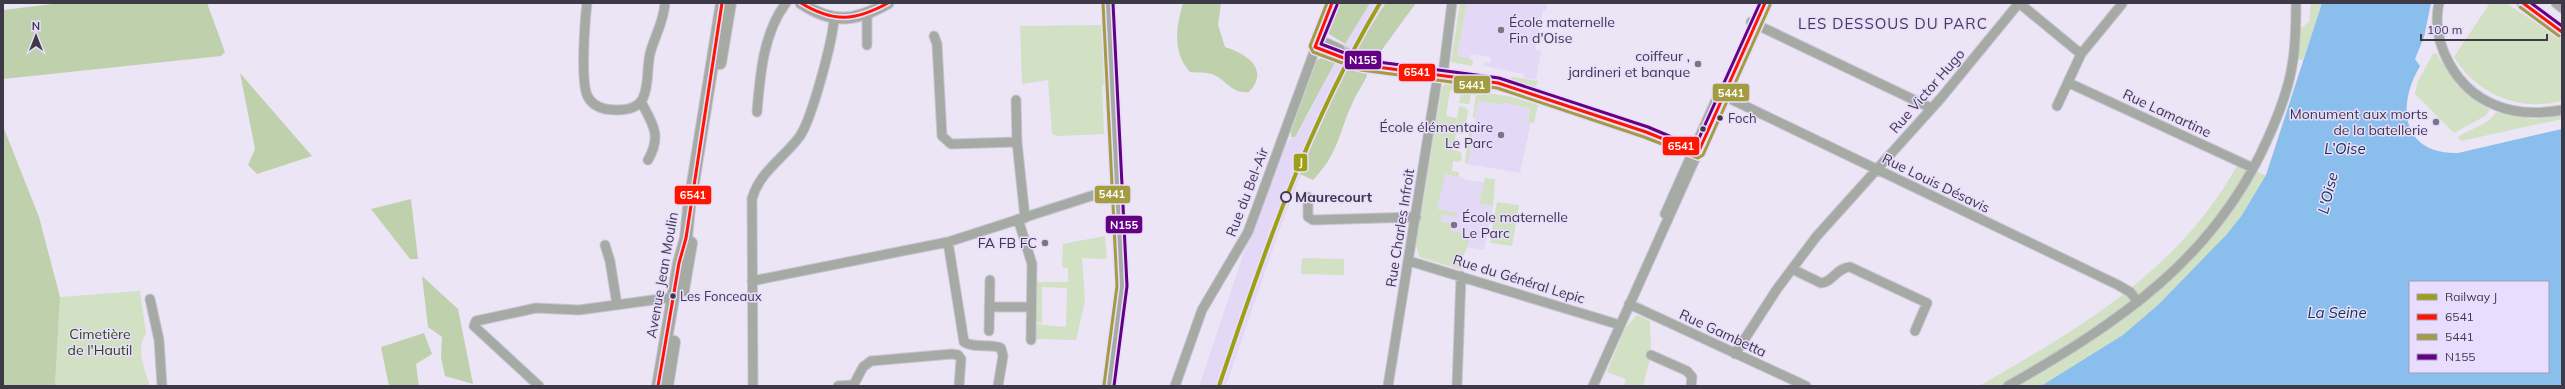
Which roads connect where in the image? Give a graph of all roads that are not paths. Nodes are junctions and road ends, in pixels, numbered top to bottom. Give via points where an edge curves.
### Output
1 (587, 3) edge
2 (664, 3) edge
3 (722, 3) edge
4 (730, 3) edge
5 (786, 3) edge
6 (800, 3) edge
7 (888, 3) edge
8 (1108, 3) edge
9 (1332, 3) edge
10 (1452, 3) edge
11 (1760, 3) edge
12 (1765, 3) edge
13 (2019, 3) edge
14 (2296, 3) edge
15 (2438, 3) edge
16 (2523, 3) edge
17 (2556, 3) edge
18 (2122, 4) dead end
19 (2562, 8) edge
20 (867, 14) junction
21 (834, 18) junction
22 (1753, 24) junction
23 (2562, 32) edge
24 (934, 36) dead end
25 (1316, 43) junction
26 (867, 45) dead end
27 (1339, 52) tunnel mouth
28 (2081, 54) junction
29 (1353, 58) tunnel mouth
30 (1440, 74) junction
31 (2069, 83) junction
32 (1721, 95) junction
33 (1016, 100) dead end
34 (641, 102) junction
35 (2058, 106) dead end
36 (1931, 108) junction
37 (2562, 110) edge
38 (757, 112) dead end
39 (1017, 142) junction
40 (1695, 151) junction
41 (648, 160) dead end
42 (2253, 168) junction
43 (1877, 171) junction
44 (1116, 188) junction
45 (1308, 197) dead end
46 (1416, 217) junction
47 (1022, 219) junction
48 (948, 242) junction
49 (604, 245) dead end
50 (1409, 260) junction
51 (1792, 269) junction
52 (1461, 276) junction
53 (990, 280) dead end
54 (752, 281) junction
55 (674, 297) junction
56 (150, 299) dead end
57 (2138, 302) junction
58 (1629, 304) junction
59 (617, 305) junction
60 (989, 307) junction
61 (1031, 307) junction
62 (1620, 325) junction
63 (989, 331) dead end
64 (1915, 331) dead end
65 (1031, 340) dead end
66 (1735, 354) junction
67 (1651, 355) dead end
68 (162, 386) edge
69 (539, 386) edge
70 (658, 386) edge
71 (667, 386) edge
72 (753, 386) edge
73 (838, 386) edge
74 (852, 386) edge
75 (959, 386) edge
76 (998, 386) edge
77 (1109, 386) edge
78 (1175, 386) edge
79 (1388, 386) edge
80 (1457, 386) edge
81 (1593, 386) edge
82 (1691, 386) edge
83 (1806, 386) edge
84 (2008, 386) edge

1 - 34 street via 587,97 597,106 611,110 629,109
2 - 34 street via 662,18 649,58 646,89
3 - 55 main road, Avenue Jean Moulin via 688,212 688,229
4 - 71 main road, Avenue Jean Moulin via 704,145 696,218
5 - 38 street via 773,22 763,62
6 - 21 street via 818,14
7 - 20 street
8 - 44 street
9 - 25 street, Rue du Bel-Air
10 - 30 street, Rue Charles Infroit
11 - 22 street
12 - 22 street
13 - 28 street
13 - 36 street, Rue Victor Hugo
14 - 42 street via 2291,72 2272,127
15 - 37 street via 2436,23 2442,47 2466,86 2486,100 2513,110
16 - 23 main road
17 - 19 street
18 - 28 street
20 - 21 street
20 - 26 street
21 - 54 street via 804,130 762,178 754,193 751,207
22 - 32 street
22 - 36 street
24 - 39 street via 938,44 942,136 951,144
25 - 27 street
25 - 78 street, Rue du Bel-Air via 1248,232 1202,310
28 - 31 street
29 - 30 street via 1381,66
30 - 40 street via 1498,83
30 - 46 street, Rue Charles Infroit
31 - 35 street
31 - 42 street, Rue Lamartine
32 - 40 street
32 - 43 street, Rue Louis Désavis
33 - 39 street
34 - 41 street via 655,135 654,149
36 - 43 street, Rue Victor Hugo
39 - 47 street
40 - 58 street
42 - 57 street via 2215,228
43 - 51 street, Rue Victor Hugo via 1816,237
43 - 57 street, Rue Louis Désavis via 2123,288
44 - 47 street
44 - 77 street via 1122,286
45 - 46 street via 1309,219 1313,220
46 - 50 street, Rue Charles Infroit
47 - 48 street
47 - 61 street via 1032,264
48 - 54 street
48 - 76 street via 964,342 968,345 1001,348 1003,356
49 - 59 street via 610,260
50 - 52 street, Rue du Général Lepic
50 - 79 street, Rue Charles Infroit
51 - 64 street via 1821,283 1829,281 1840,269 1852,268 1927,303
51 - 66 street, Rue Victor Hugo
52 - 62 street, Rue du Général Lepic
52 - 80 street
53 - 60 street
54 - 72 street
55 - 59 street
55 - 70 main road, Avenue Jean Moulin
56 - 68 street via 159,340
57 - 84 street
58 - 62 street
58 - 66 street, Rue Gambetta
59 - 69 street via 579,310 536,308 474,323 474,326
60 - 61 street
60 - 63 street
61 - 65 street
62 - 81 street
66 - 83 street, Rue Gambetta
67 - 82 street via 1687,371 1692,377
73 - 74 street
74 - 75 street via 863,367 871,361 952,354 958,355 961,359

